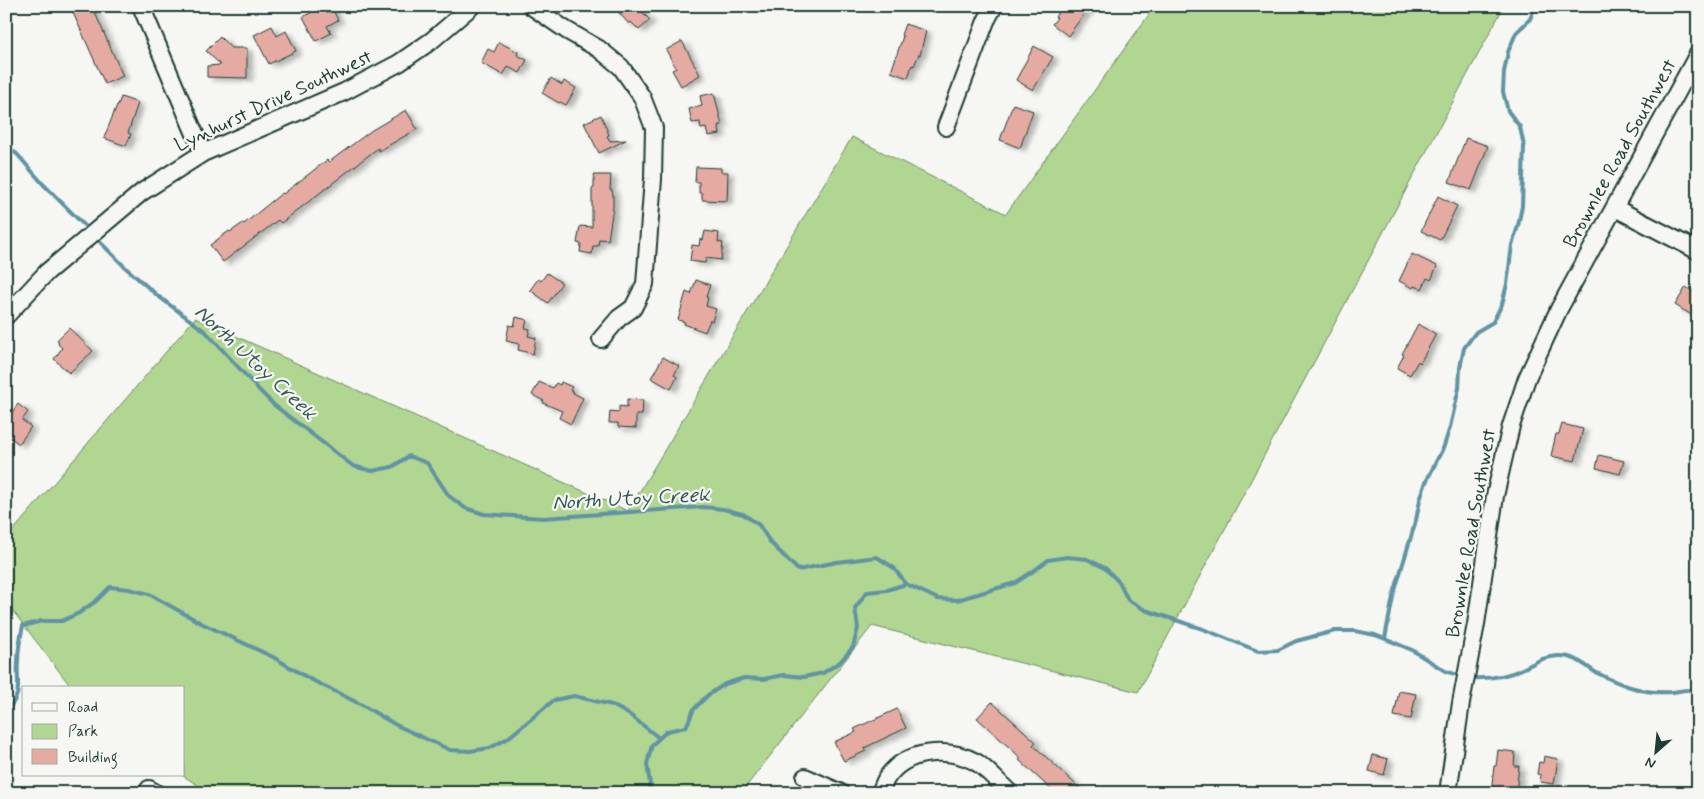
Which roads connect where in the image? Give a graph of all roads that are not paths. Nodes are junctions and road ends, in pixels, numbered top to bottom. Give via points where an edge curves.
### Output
1 (141, 6) edge
2 (472, 6) edge
3 (531, 6) edge
4 (994, 6) edge
5 (1698, 54) edge
6 (946, 127) dead end
7 (203, 152) junction
8 (1615, 208) junction
9 (1698, 251) edge
10 (6, 316) edge
11 (601, 339) dead end
12 (805, 777) dead end
13 (841, 793) edge
14 (880, 793) edge
15 (1010, 793) edge
16 (1448, 793) edge

1 - 7 street
2 - 7 street, Lynhurst Drive Southwest via 399,63 344,92
3 - 11 street via 599,49 621,68 642,97 654,128 654,179 645,284 633,308 619,318
4 - 6 street
5 - 8 street, Brownlee Road Southwest
7 - 10 street, Lynhurst Drive Southwest via 142,192 47,272
8 - 9 street
8 - 16 street, Brownlee Road Southwest via 1558,308 1510,426 1495,496
12 - 13 street
14 - 15 street via 887,778 902,763 921,754 950,752 976,763

